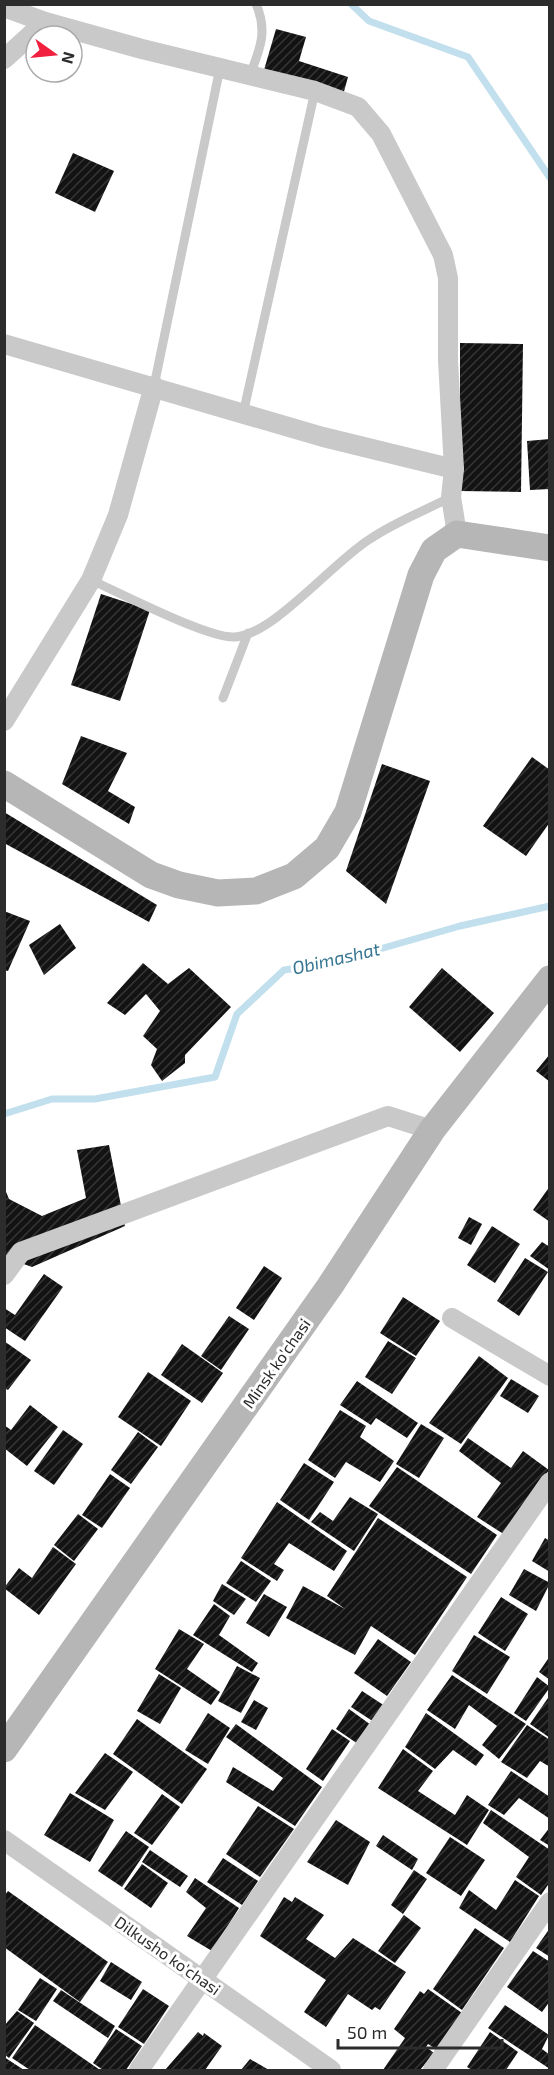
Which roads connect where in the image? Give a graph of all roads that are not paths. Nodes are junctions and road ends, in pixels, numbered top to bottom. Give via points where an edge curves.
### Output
1 (256, 4) edge
2 (4, 7) edge
3 (45, 22) junction
4 (4, 59) edge
5 (220, 68) junction
6 (250, 75) junction
7 (315, 91) junction
8 (4, 344) edge
9 (154, 386) junction
10 (243, 414) junction
11 (454, 469) junction
12 (451, 497) junction
13 (457, 534) junction
14 (549, 548) edge
15 (91, 580) junction
16 (248, 633) junction
17 (223, 698) dead end
18 (4, 721) edge
19 (4, 784) edge
20 (549, 979) edge
21 (432, 1130) junction
22 (4, 1275) edge
23 (452, 1318) dead end
24 (549, 1377) edge
25 (549, 1482) edge
26 (4, 1749) edge
27 (4, 1840) edge
28 (549, 1902) edge
29 (203, 1978) junction
30 (139, 2070) edge
31 (331, 2070) edge
32 (433, 2070) edge

1 - 6 lane via 264,40
2 - 3 street
3 - 4 street
3 - 5 street
5 - 6 street
5 - 9 lane
6 - 7 street
7 - 10 lane
7 - 11 street via 358,106 381,134 443,255 448,278
8 - 9 street
9 - 10 street
9 - 15 street via 118,515
10 - 11 street
11 - 12 street
12 - 13 street
12 - 16 lane via 370,538 264,628
13 - 14 street
13 - 19 street via 434,550 421,575 348,812 327,848 294,876 256,891 218,893 179,885 151,875
15 - 16 lane via 195,627 234,638
15 - 18 street
16 - 17 lane
20 - 21 street, Minsk ko'chasi
21 - 22 street via 388,1116 21,1252
21 - 26 street, Minsk ko'chasi via 330,1286
23 - 24 street
25 - 29 street
27 - 29 street, Dilkusho ko'chasi
28 - 32 street
29 - 30 street
29 - 31 street, Dilkusho ko'chasi

